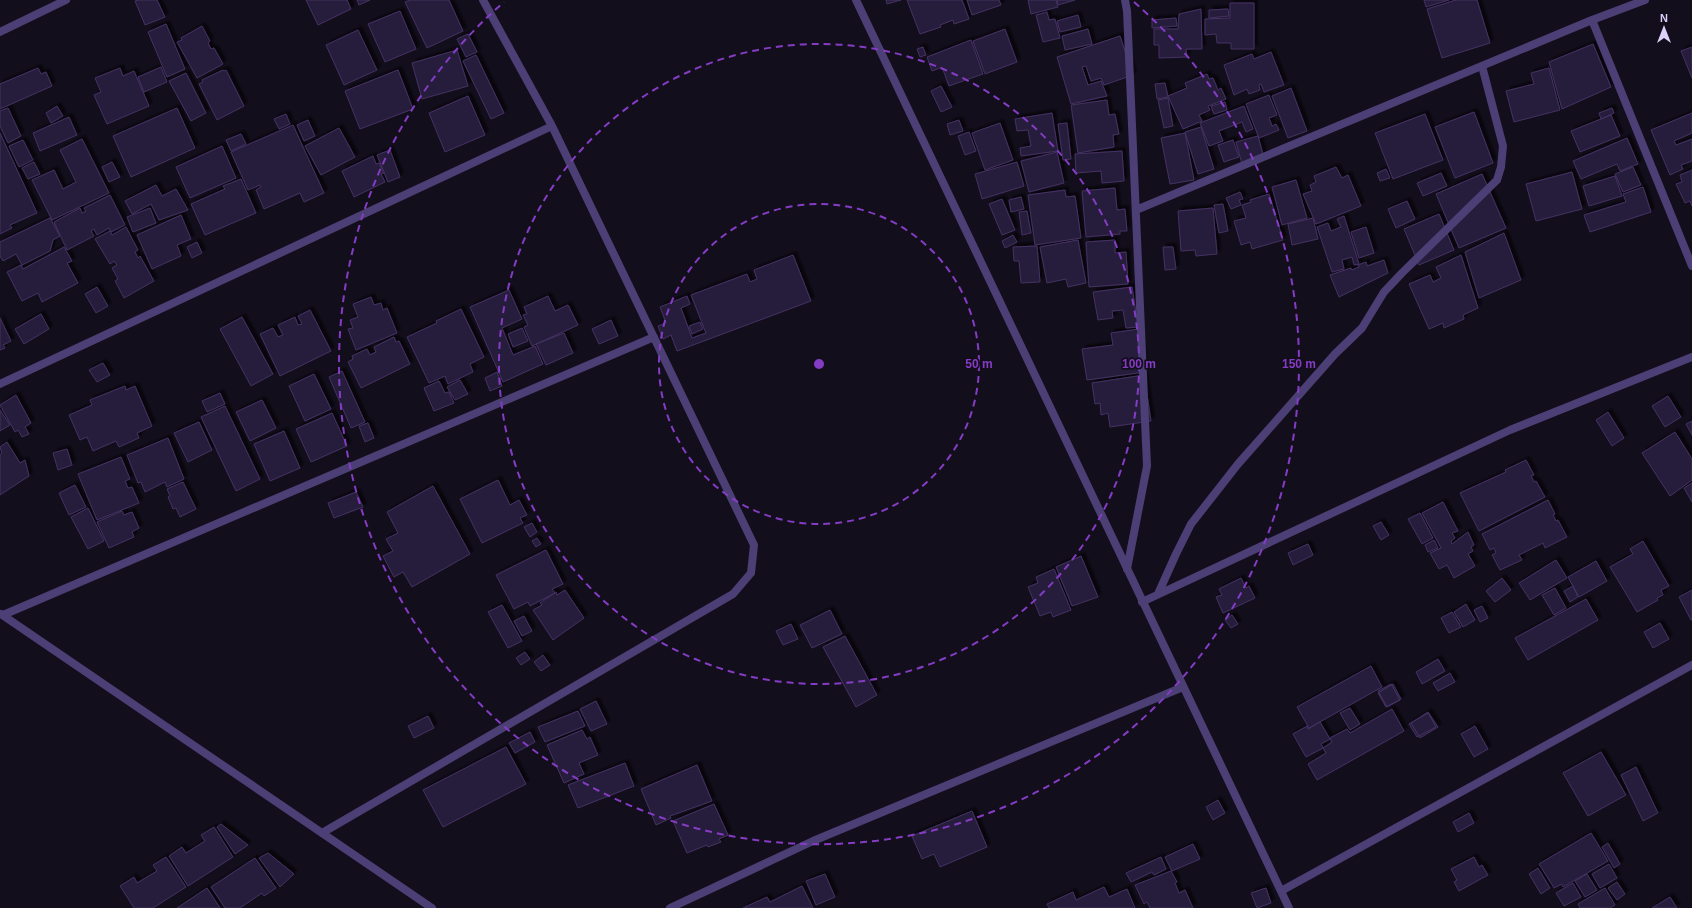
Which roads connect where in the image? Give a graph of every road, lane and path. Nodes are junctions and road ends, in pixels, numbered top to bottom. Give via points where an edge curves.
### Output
1 (66, 0) edge
2 (483, 0) edge
3 (856, 0) edge
4 (1125, 0) edge
5 (1645, 0) edge
6 (1592, 20) junction
7 (0, 32) edge
8 (1482, 66) junction
9 (552, 126) junction
10 (1136, 210) junction
11 (1692, 266) edge
12 (654, 337) junction
13 (1692, 356) edge
14 (0, 384) edge
15 (1126, 569) junction
16 (1158, 594) junction
17 (1142, 602) junction
18 (1, 614) edge
19 (1692, 665) edge
20 (1183, 687) junction
21 (322, 833) junction
22 (1281, 891) junction
23 (432, 908) edge
24 (670, 908) edge
25 (1289, 908) edge

1 - 7 street
2 - 9 street
3 - 15 street
4 - 10 street
5 - 6 street
6 - 8 street
6 - 11 street
8 - 10 street
8 - 16 street via 1503,146 1497,180 1384,292 1362,328 1335,354 1238,464 1191,524
9 - 12 street
9 - 14 street
10 - 15 street via 1147,466
12 - 18 street
12 - 21 street via 754,545 751,573 733,594
13 - 16 street via 1510,430
15 - 17 street
16 - 17 street
17 - 20 street
18 - 21 street
19 - 22 street
20 - 22 street
20 - 24 street via 813,841
21 - 23 street
22 - 25 street

